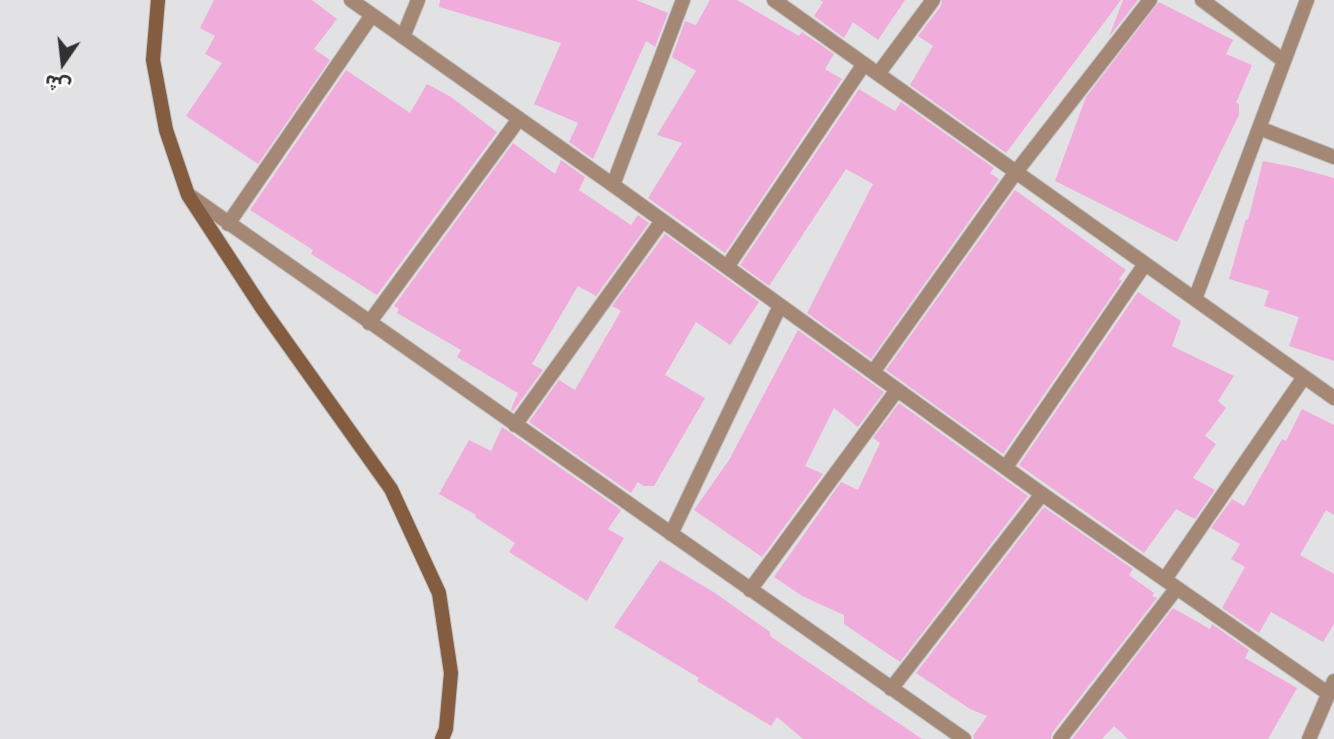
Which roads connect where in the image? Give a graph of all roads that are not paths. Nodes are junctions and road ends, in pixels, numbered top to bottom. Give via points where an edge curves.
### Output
1 (158, 0) edge
2 (351, 0) edge
3 (418, 0) edge
4 (774, 0) edge
5 (933, 0) edge
6 (1150, 0) edge
7 (1202, 0) edge
8 (1307, 0) edge
9 (678, 2) edge
10 (372, 15) junction
11 (404, 37) junction
12 (1284, 61) junction
13 (864, 64) junction
14 (878, 74) junction
15 (519, 118) junction
16 (1259, 128) junction
17 (1334, 157) edge
18 (1016, 172) junction
19 (613, 185) junction
20 (188, 195) junction
21 (662, 221) junction
22 (228, 223) junction
23 (1145, 264) junction
24 (727, 267) junction
25 (1195, 299) junction
26 (780, 306) junction
27 (369, 323) junction
28 (873, 372) junction
29 (1304, 377) junction
30 (898, 390) junction
31 (1334, 398) edge
32 (515, 425) junction
33 (1006, 467) junction
34 (1042, 494) junction
35 (671, 534) junction
36 (1170, 584) junction
37 (750, 590) junction
38 (1332, 687) edge
39 (891, 690) junction
40 (442, 739) edge
41 (964, 739) edge
42 (1060, 739) edge
43 (1309, 739) edge

1 - 20 main road via 153,60 166,130
2 - 10 street
3 - 11 street
4 - 13 street
5 - 14 street
6 - 18 street
7 - 12 street
8 - 12 street
9 - 19 street
10 - 11 street
10 - 22 street
11 - 15 street
12 - 16 street
13 - 14 street
13 - 24 street
14 - 18 street
15 - 19 street
15 - 27 street
16 - 17 street
16 - 25 street
18 - 23 street
18 - 28 street
19 - 21 street
20 - 22 street
20 - 40 main road via 262,309 391,489 402,512 439,593 451,673
21 - 24 street
21 - 32 street
22 - 27 street
23 - 25 street
23 - 33 street
24 - 26 street
25 - 29 street
26 - 28 street
26 - 35 street
27 - 32 street
28 - 30 street
29 - 31 street
29 - 36 street
30 - 33 street
30 - 37 street
32 - 35 street
33 - 34 street
34 - 36 street
34 - 39 street
35 - 37 street
36 - 38 street
36 - 42 street
37 - 39 street
38 - 43 street
39 - 41 street

